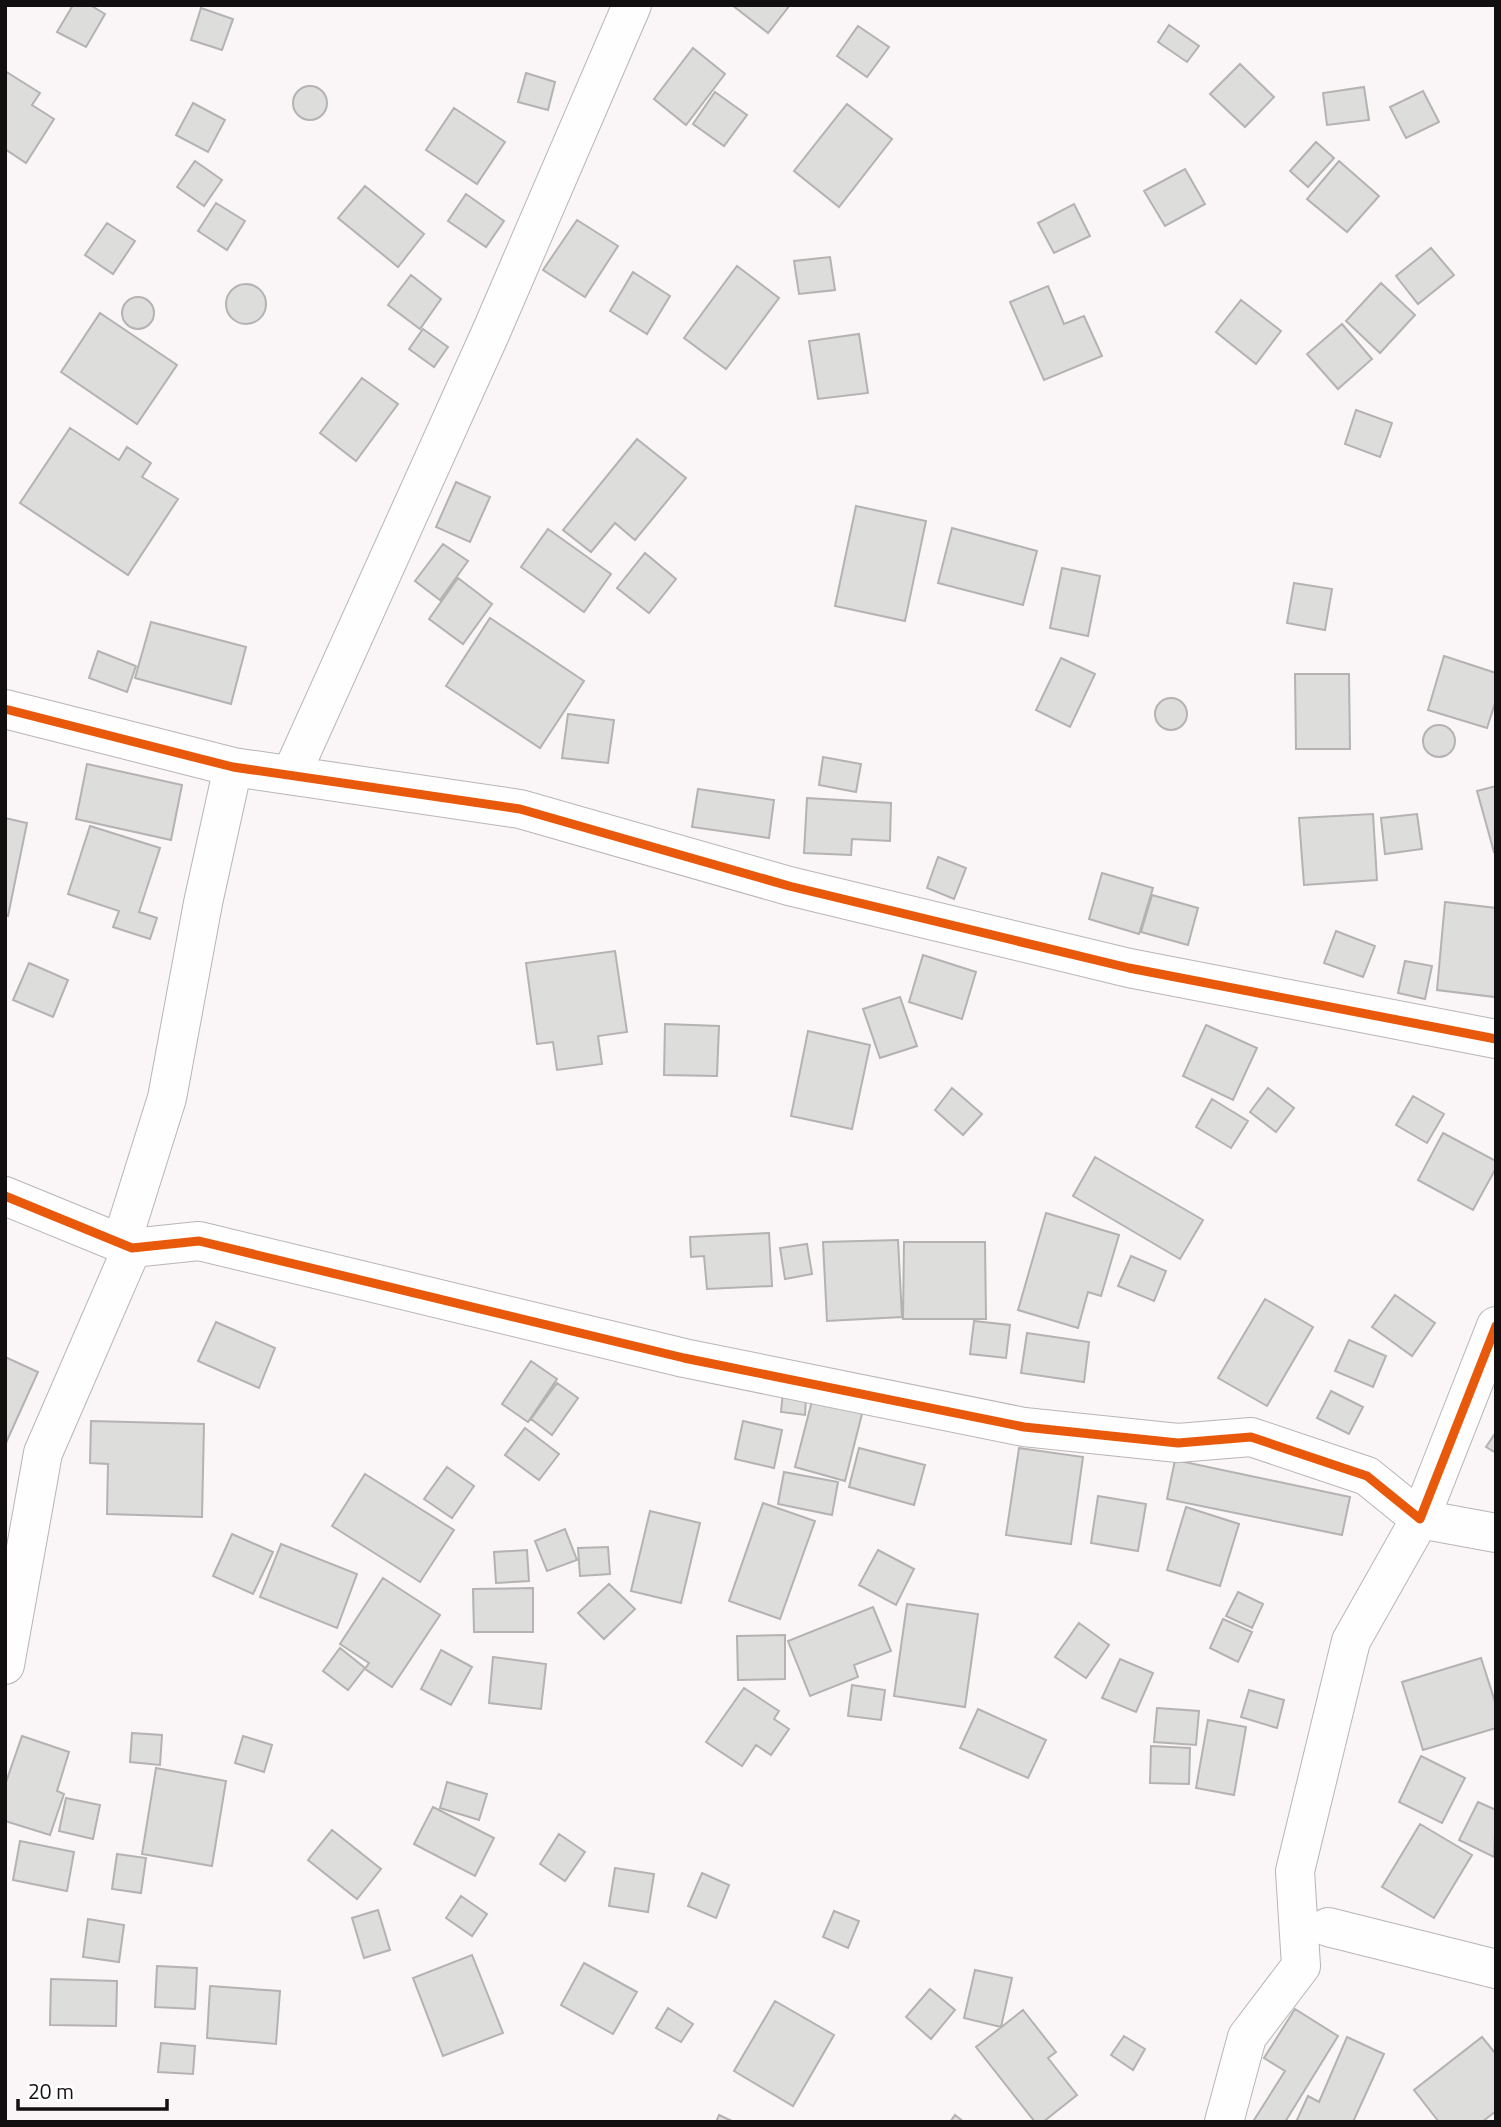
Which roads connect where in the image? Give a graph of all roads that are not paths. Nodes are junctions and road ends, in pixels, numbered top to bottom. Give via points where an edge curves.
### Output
1 (632, 5) edge
2 (5, 709) edge
3 (233, 768) junction
4 (292, 775) junction
5 (1496, 1039) edge
6 (5, 1196) edge
7 (132, 1248) junction
8 (1496, 1326) edge
9 (1420, 1519) junction
10 (1496, 1534) edge
11 (5, 1665) edge
12 (1328, 1927) dead end
13 (1496, 1969) edge
14 (1224, 2122) edge

1 - 4 street
2 - 3 street
3 - 4 street
3 - 7 street via 167,1098 123,1238
4 - 5 street via 520,808 789,886 1129,968
6 - 7 street
7 - 9 street via 198,1241 684,1358 1024,1427 1178,1443 1251,1437 1367,1476
7 - 11 street via 43,1453
8 - 9 street
9 - 10 street
9 - 14 street via 1351,1642 1296,1871 1301,1966 1247,2037
12 - 13 street

